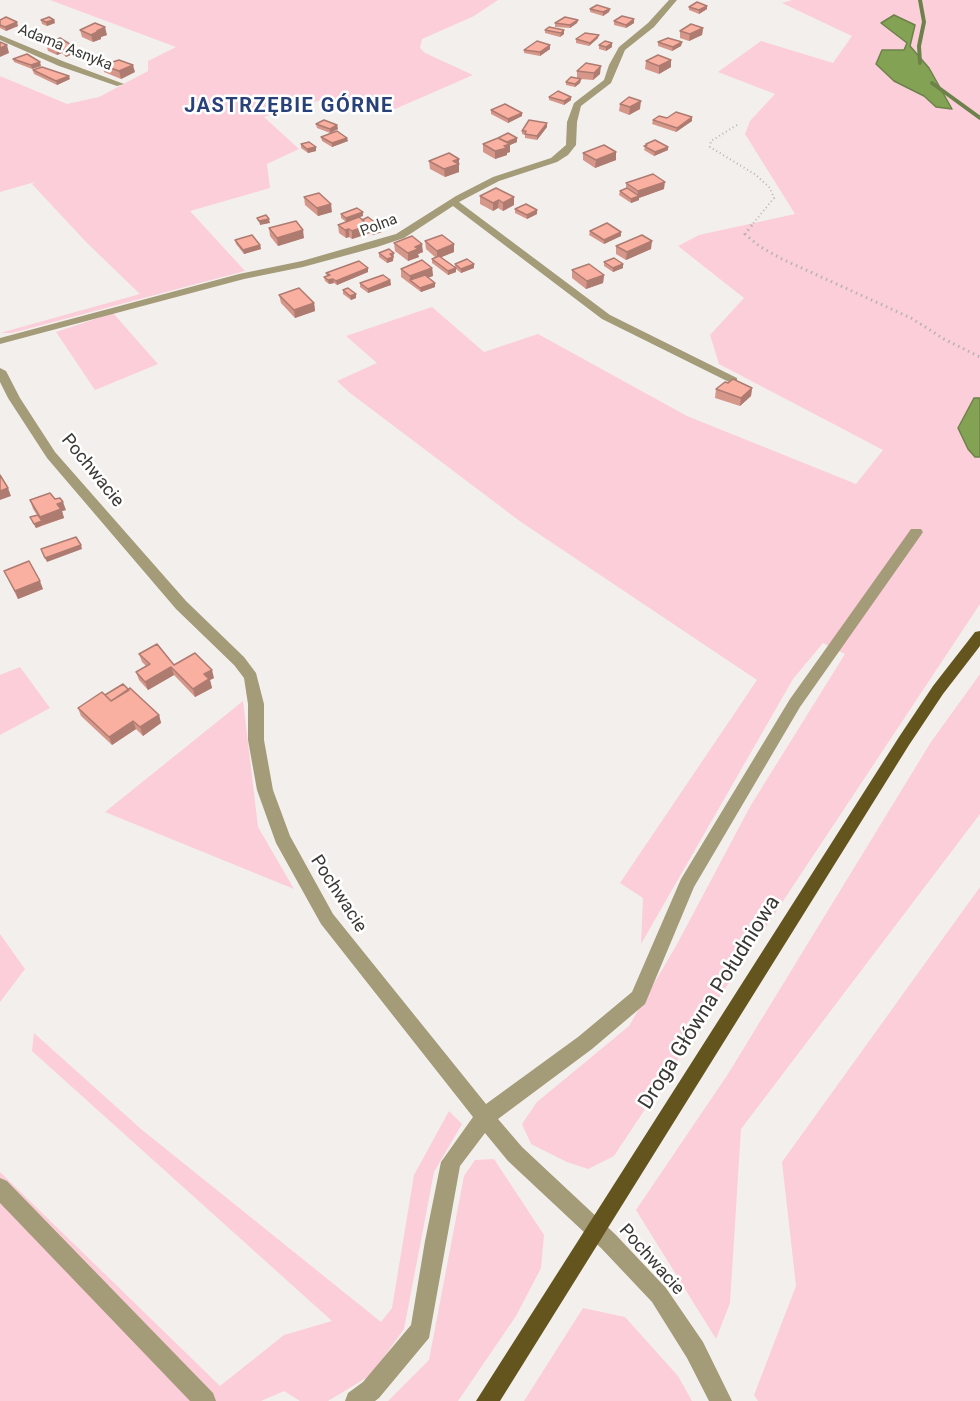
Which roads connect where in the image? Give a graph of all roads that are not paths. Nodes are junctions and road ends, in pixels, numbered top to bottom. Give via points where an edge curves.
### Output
1 (673, 0) edge
2 (0, 37) edge
3 (120, 84) dead end
4 (453, 202) junction
5 (0, 341) edge
6 (0, 371) edge
7 (733, 380) edge
8 (916, 532) dead end
9 (980, 636) edge
10 (485, 1117) junction
11 (0, 1188) edge
12 (596, 1230) junction
13 (205, 1401) edge
14 (356, 1401) edge
15 (487, 1401) edge
16 (721, 1401) edge

1 - 4 street, Polna via 622,49 608,81 577,105 571,145 565,153 496,179
2 - 3 street, Adama Asnyka
4 - 5 street, Polna via 400,236 373,245
4 - 7 street via 606,317
6 - 10 street, Pochwacie via 51,454 181,605 251,677 256,704 255,740 265,790 282,838 302,877 327,919
8 - 10 street via 795,703 747,783 687,884 639,998
9 - 12 main road, Droga Główna Południowa via 904,741
10 - 12 street, Pochwacie via 531,1170
10 - 14 street via 451,1162 421,1330 371,1390
11 - 13 street
12 - 15 main road, Droga Główna Południowa
12 - 16 street, Pochwacie via 643,1275 674,1315

